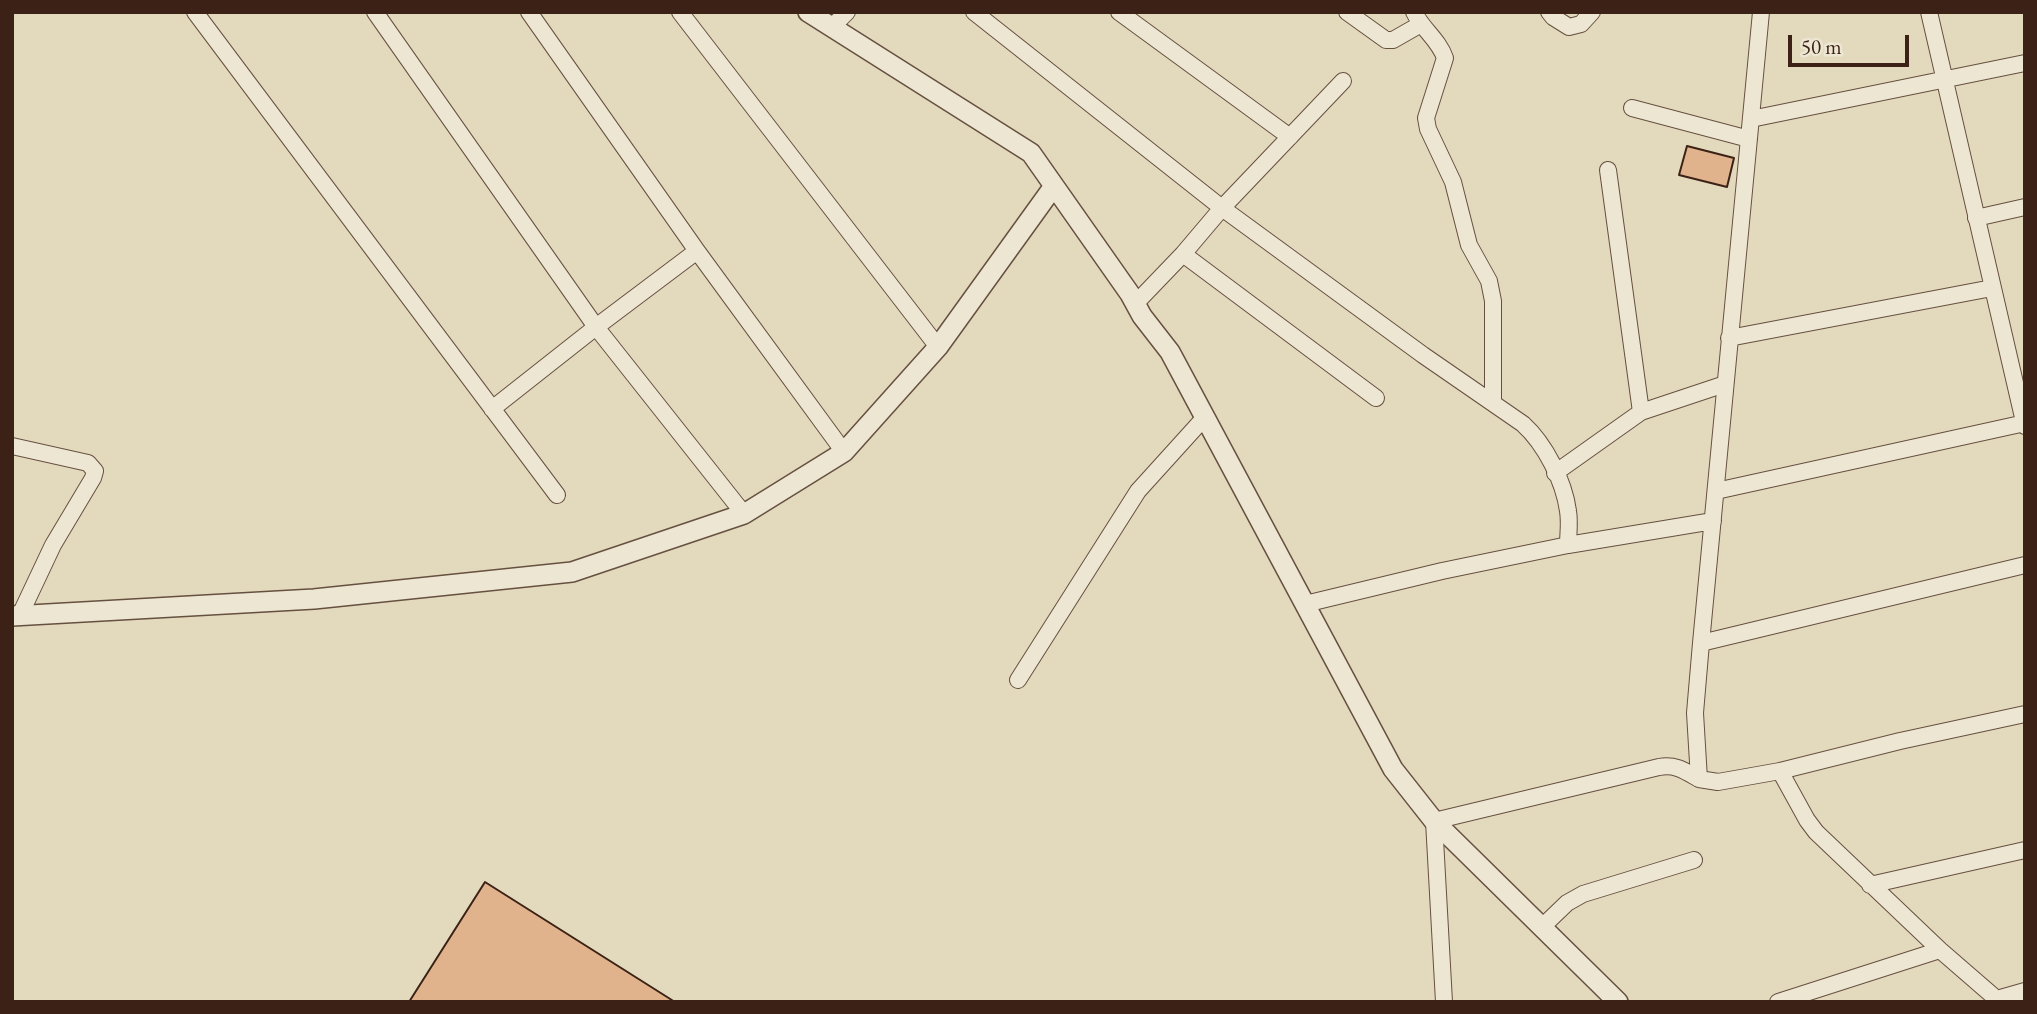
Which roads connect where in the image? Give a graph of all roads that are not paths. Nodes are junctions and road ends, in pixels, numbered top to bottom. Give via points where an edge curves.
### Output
1 (195, 12) edge
2 (374, 12) edge
3 (529, 12) edge
4 (680, 12) edge
5 (808, 12) edge
6 (974, 12) edge
7 (1118, 12) edge
8 (1347, 12) edge
9 (1549, 12) edge
10 (1592, 12) edge
11 (1761, 12) edge
12 (1929, 12) edge
13 (842, 16) edge
14 (1418, 18) edge
15 (2025, 63) edge
16 (1946, 80) junction
17 (1343, 81) dead end
18 (1632, 108) dead end
19 (1751, 119) junction
20 (1290, 137) junction
21 (1749, 139) junction
22 (1608, 170) dead end
23 (1054, 186) junction
24 (2025, 207) edge
25 (1222, 208) junction
26 (1976, 218) junction
27 (697, 251) junction
28 (1183, 254) junction
29 (1992, 288) junction
30 (1135, 304) junction
31 (596, 327) junction
32 (1730, 338) junction
33 (938, 347) junction
34 (1725, 384) junction
35 (1376, 398) dead end
36 (1493, 403) junction
37 (492, 409) junction
38 (1641, 412) junction
39 (1205, 417) junction
40 (2024, 424) edge
41 (12, 446) edge
42 (844, 452) junction
43 (1555, 473) junction
44 (1716, 491) junction
45 (556, 495) dead end
46 (744, 514) junction
47 (1713, 521) junction
48 (1568, 545) junction
49 (2025, 565) edge
50 (1305, 604) junction
51 (16, 616) edge
52 (1701, 643) junction
53 (1018, 680) dead end
54 (2025, 715) edge
55 (1780, 771) junction
56 (1699, 779) junction
57 (1434, 821) junction
58 (2025, 850) edge
59 (1694, 860) dead end
60 (1870, 885) junction
61 (1541, 928) junction
62 (1940, 950) junction
63 (2025, 991) edge
64 (1998, 1000) edge
65 (1444, 1002) edge
66 (1618, 1002) edge
67 (1778, 1002) edge

1 - 37 street
2 - 31 street
3 - 27 street
4 - 33 street
5 - 13 street
6 - 25 street
7 - 20 street
8 - 14 street via 1386,40 1393,40
9 - 10 street via 1569,27 1581,24
11 - 19 street
12 - 16 street
13 - 23 street via 1031,153
14 - 36 street via 1445,58 1426,118 1428,129 1453,182 1469,246 1491,290
15 - 16 street
16 - 19 street
16 - 26 street
17 - 20 street
18 - 21 street
19 - 21 street
20 - 25 street
21 - 32 street
22 - 38 street
23 - 30 street
23 - 33 street
24 - 26 street
25 - 28 street
25 - 36 street
26 - 29 street
27 - 31 street
27 - 42 street
28 - 30 street
28 - 35 street
29 - 32 street
29 - 40 street
30 - 39 street via 1170,352
31 - 37 street
31 - 46 street
32 - 34 street
33 - 42 street
34 - 38 street
34 - 44 street
36 - 43 street via 1532,432
37 - 45 street
38 - 43 street
39 - 50 street
39 - 53 street via 1138,491
40 - 44 street
41 - 51 street via 88,463 94,471
42 - 46 street
43 - 48 street via 1568,509
44 - 47 street
46 - 51 street via 572,572 314,599
47 - 48 street
47 - 52 street
48 - 50 street
49 - 52 street
50 - 57 street via 1393,769
52 - 56 street via 1695,713
54 - 55 street
55 - 56 street via 1718,782
55 - 60 street via 1816,832
56 - 57 street via 1669,765
57 - 61 street
57 - 65 street
58 - 60 street
59 - 61 street via 1583,894
60 - 62 street
61 - 66 street
62 - 64 street
62 - 67 street
63 - 64 street

